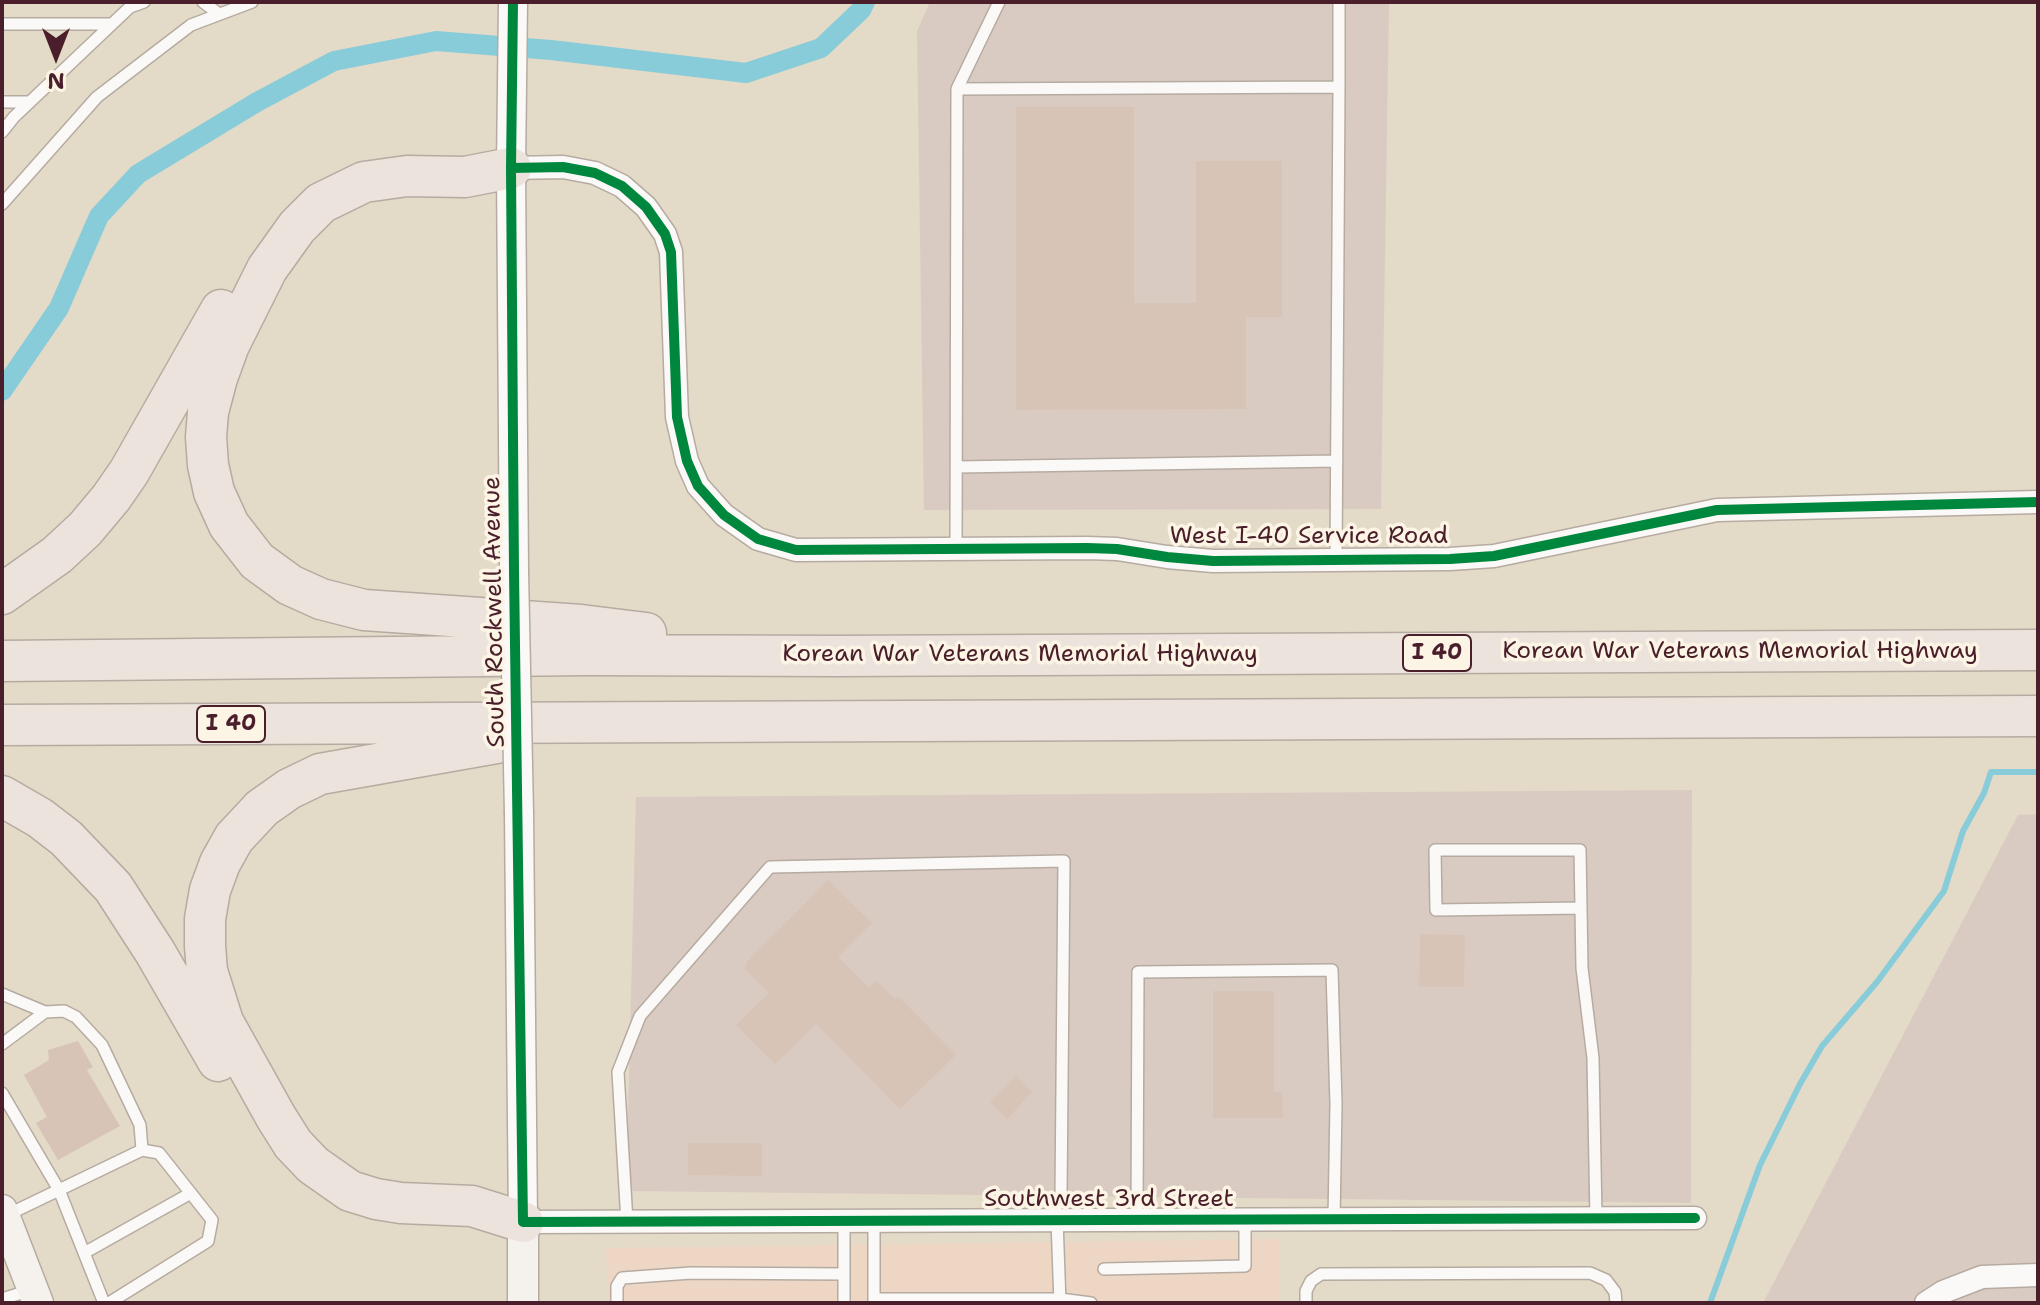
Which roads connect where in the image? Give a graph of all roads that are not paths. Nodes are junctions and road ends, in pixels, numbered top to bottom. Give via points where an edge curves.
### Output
1 (144, 2) edge
2 (203, 2) edge
3 (252, 2) edge
4 (513, 2) edge
5 (999, 2) edge
6 (1339, 2) edge
7 (219, 14) junction
8 (2, 24) edge
9 (112, 24) junction
10 (1339, 87) junction
11 (957, 89) junction
12 (2, 102) edge
13 (29, 102) junction
14 (2, 132) edge
15 (511, 168) junction
16 (2, 204) edge
17 (1337, 461) junction
18 (957, 467) junction
19 (2038, 502) edge
20 (956, 549) junction
21 (1336, 560) junction
22 (2, 594) edge
23 (2038, 650) edge
24 (836, 656) junction
25 (2, 661) edge
26 (2038, 716) edge
27 (620, 723) junction
28 (2, 725) edge
29 (2, 796) edge
30 (1581, 908) junction
31 (2, 994) edge
32 (45, 1012) junction
33 (2, 1044) edge
34 (2, 1093) edge
35 (142, 1150) junction
36 (59, 1190) junction
37 (191, 1193) junction
38 (3, 1214) edge
39 (1695, 1218) dead end
40 (1334, 1219) junction
41 (1596, 1219) junction
42 (1054, 1220) junction
43 (1137, 1220) junction
44 (1245, 1220) junction
45 (844, 1221) junction
46 (874, 1221) junction
47 (523, 1222) junction
48 (627, 1222) junction
49 (84, 1253) junction
50 (1104, 1269) dead end
51 (844, 1274) junction
52 (2038, 1275) edge
53 (35, 1296) edge
54 (2, 1299) edge
55 (874, 1301) edge
56 (1060, 1301) edge
57 (106, 1303) edge
58 (523, 1303) edge
59 (617, 1303) edge
60 (844, 1303) edge
61 (1091, 1303) edge
62 (1306, 1303) edge
63 (1616, 1303) edge
64 (1926, 1303) edge

1 - 9 lane
2 - 7 lane
3 - 7 lane
4 - 15 street, South Rockwell Avenue
5 - 11 lane
6 - 10 lane
7 - 16 lane via 191,25 97,97
8 - 9 lane
9 - 13 lane
10 - 11 lane
10 - 17 lane
11 - 18 lane
12 - 13 lane
13 - 14 lane
15 - 20 street, West I-40 Service Road via 563,167 595,173 622,186 665,234 671,252 677,417 698,486 724,515 758,539 796,550
15 - 22 highway via 464,155 408,155 352,164 312,183 262,237 111,498 57,555
15 - 24 highway via 465,177 364,182 321,203 282,246 229,345 208,412 208,465 221,510 241,543 290,585 364,610 581,625
15 - 47 street, South Rockwell Avenue, bridge
17 - 18 lane
17 - 21 lane
18 - 20 lane
19 - 21 street, West I-40 Service Road via 1717,510 1494,556
20 - 21 street, West I-40 Service Road via 1117,549 1213,561
23 - 24 highway, Korean War Veterans Memorial Highway / I 40
24 - 25 highway, Korean War Veterans Memorial Highway / I 40
26 - 27 highway, I 40
27 - 28 highway, I 40
27 - 47 highway via 320,774 280,795 243,828 210,890 207,971 223,1022 293,1144 350,1191 401,1203 472,1206
29 - 47 highway via 66,838 113,887 271,1151 307,1197 341,1216 382,1228 467,1231
30 - 30 lane via 1580,850 1435,850 1436,910
30 - 41 lane via 1593,1058
31 - 32 lane
32 - 33 lane
32 - 35 lane via 64,1011 76,1017 102,1045 140,1125
34 - 36 lane
35 - 36 lane
35 - 37 lane via 159,1153
36 - 38 lane
36 - 49 lane
37 - 49 lane
37 - 57 lane via 212,1220 208,1241
38 - 53 main road
39 - 41 street, Southwest 3rd Street
40 - 41 street, Southwest 3rd Street
40 - 43 lane via 1332,970 1138,972
40 - 44 street, Southwest 3rd Street
42 - 43 street, Southwest 3rd Street
42 - 46 street, Southwest 3rd Street
42 - 48 lane via 1061,1196 1064,861 770,867 640,1016 618,1072
42 - 56 lane
43 - 44 street, Southwest 3rd Street
44 - 50 lane via 1245,1266
45 - 46 street, Southwest 3rd Street
45 - 48 street, Southwest 3rd Street
45 - 51 lane
46 - 55 lane
47 - 48 street, Southwest 3rd Street
47 - 58 main road, South Rockwell Avenue
49 - 57 lane
51 - 59 lane via 622,1278
51 - 60 lane
52 - 64 street via 1982,1277
53 - 54 lane
55 - 56 lane
56 - 61 lane
62 - 63 lane via 1311,1281 1321,1274 1574,1273 1606,1280

